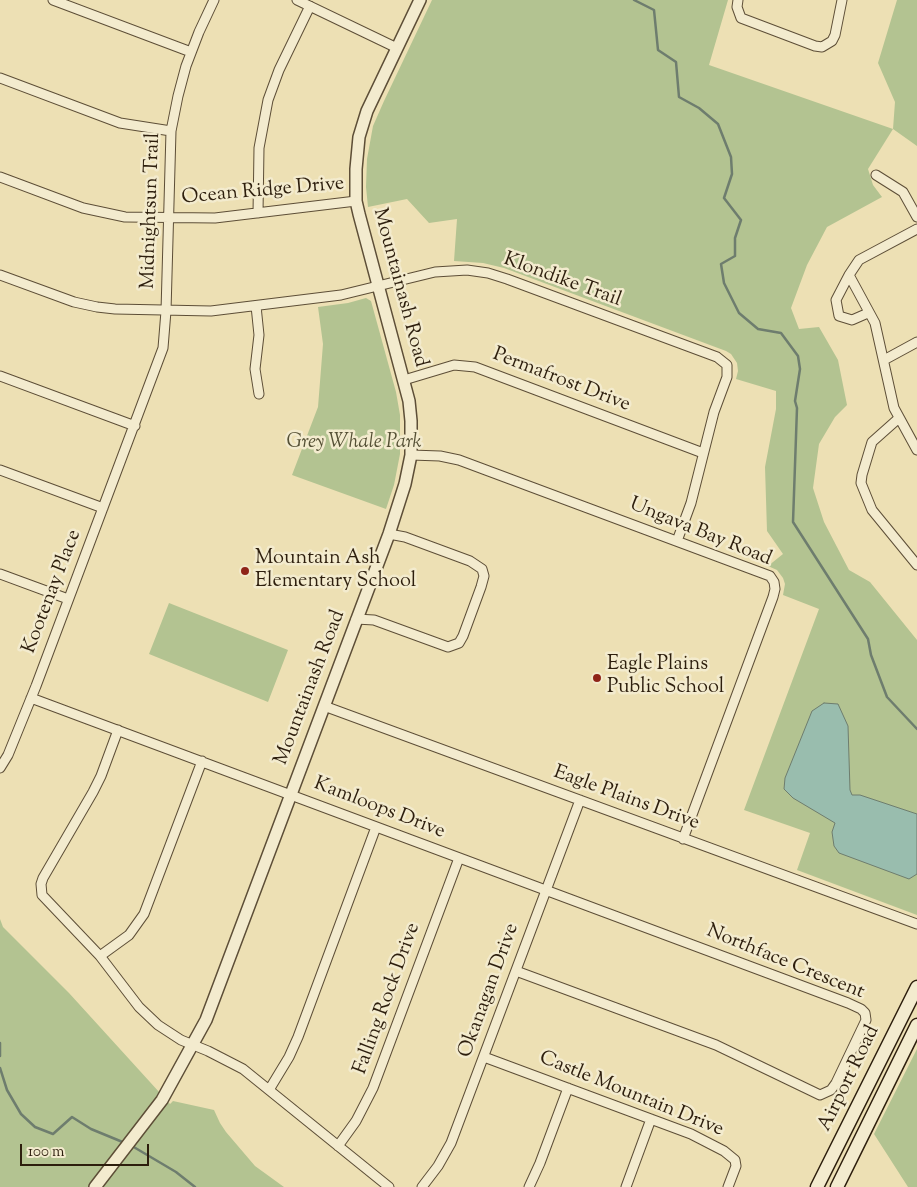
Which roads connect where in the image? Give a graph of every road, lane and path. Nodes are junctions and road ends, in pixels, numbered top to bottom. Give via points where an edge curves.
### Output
1 (53, 0) edge
2 (214, 0) edge
3 (297, 0) edge
4 (420, 0) edge
5 (738, 0) edge
6 (842, 0) edge
7 (310, 6) junction
8 (397, 48) junction
9 (190, 52) junction
10 (0, 78) edge
11 (172, 131) junction
12 (876, 175) dead end
13 (0, 176) edge
14 (356, 201) junction
15 (258, 213) junction
16 (917, 217) edge
17 (168, 218) junction
18 (917, 229) edge
19 (0, 275) edge
20 (849, 275) junction
21 (378, 286) junction
22 (256, 306) junction
23 (166, 311) junction
24 (868, 313) junction
25 (917, 342) edge
26 (884, 360) junction
27 (0, 376) edge
28 (404, 380) junction
29 (259, 394) dead end
30 (899, 418) junction
31 (135, 426) junction
32 (917, 450) edge
33 (703, 453) junction
34 (411, 455) junction
35 (0, 470) edge
36 (103, 508) junction
37 (388, 534) junction
38 (677, 541) junction
39 (917, 565) edge
40 (0, 574) edge
41 (68, 599) junction
42 (356, 619) junction
43 (31, 698) junction
44 (324, 706) junction
45 (118, 730) junction
46 (202, 761) junction
47 (0, 768) edge
48 (290, 795) junction
49 (580, 800) junction
50 (376, 827) junction
51 (683, 839) junction
52 (459, 858) junction
53 (546, 890) junction
54 (917, 924) edge
55 (100, 956) junction
56 (516, 971) junction
57 (917, 987) edge
58 (917, 1025) edge
59 (193, 1044) junction
60 (484, 1057) junction
61 (568, 1088) junction
62 (269, 1090) junction
63 (651, 1119) junction
64 (338, 1146) junction
65 (97, 1184) edge
66 (389, 1187) edge
67 (422, 1187) edge
68 (529, 1187) edge
69 (626, 1187) edge
70 (728, 1187) edge
71 (817, 1187) edge
72 (837, 1187) edge

1 - 9 street
2 - 9 street, Midnightsun Trail
3 - 7 street
4 - 8 street, Mountainash Road
5 - 6 street via 741,18 822,47 835,35
7 - 8 street
7 - 15 street via 268,100 259,148
8 - 14 street, Mountainash Road via 362,127 356,157
9 - 11 street, Midnightsun Trail via 179,88
10 - 11 street via 120,123
11 - 17 street, Midnightsun Trail
12 - 16 street via 903,192
13 - 17 street, Ocean Ridge Drive via 100,212 125,217
14 - 15 street, Ocean Ridge Drive
14 - 21 street, Mountainash Road
15 - 17 street, Ocean Ridge Drive via 216,218
17 - 23 street, Midnightsun Trail
18 - 20 street via 859,260
19 - 23 street, Klondike Trail via 86,305
20 - 24 street
20 - 24 street via 836,300 839,316 852,320
21 - 22 street, Klondike Trail via 341,295
21 - 28 street, Mountainash Road
21 - 33 street, Klondike Trail via 445,270 488,273 717,357 727,365 727,377
22 - 23 street, Klondike Trail
22 - 29 street
23 - 31 street, Midnightsun Trail via 163,348
24 - 26 street via 875,323
25 - 26 street
26 - 30 street
27 - 31 street
28 - 33 street, Permafrost Drive via 454,366 475,368
28 - 34 street, Mountainash Road via 410,411
30 - 32 street
30 - 39 street via 872,442 861,483 872,510
31 - 36 street, Kootenay Place
33 - 38 street via 691,503
34 - 37 street, Mountainash Road
34 - 38 street, Ungava Bay Road via 459,460
35 - 36 street
36 - 41 street, Kootenay Place
37 - 42 street, Mountainash Road
37 - 42 street via 405,537 482,569 484,576 472,612 459,643 448,647 374,620
38 - 51 street, Ungava Bay Road via 770,576 775,589
40 - 41 street
41 - 43 street, Kootenay Place
42 - 44 street, Mountainash Road
43 - 45 street, Kamloops Drive
43 - 47 street, Kootenay Place
44 - 48 street, Mountainash Road
44 - 49 street, Eagle Plains Drive
45 - 46 street, Kamloops Drive
45 - 55 street via 93,792 41,884 42,896
46 - 48 street, Kamloops Drive
46 - 55 street via 144,914 129,935
48 - 50 street, Kamloops Drive
48 - 59 street, Mountainash Road via 210,1009
49 - 51 street, Eagle Plains Drive
49 - 53 street, Okanagan Drive
50 - 52 street, Kamloops Drive
50 - 62 street via 293,1049
51 - 54 street, Eagle Plains Drive
52 - 53 street, Kamloops Drive
52 - 64 street, Falling Rock Drive via 374,1088
53 - 56 street, Okanagan Drive
53 - 56 street, Northface Crescent via 848,1003 861,1009 866,1020 836,1083 831,1090 820,1095 716,1045
55 - 59 street via 149,1017 167,1032
56 - 60 street, Okanagan Drive
57 - 71 main road, Airport Road
58 - 72 main road, Airport Road
59 - 62 street via 233,1063
59 - 65 street, Mountainash Road via 153,1113
60 - 61 street, Castle Mountain Drive
60 - 67 street, Okanagan Drive via 451,1143
61 - 63 street, Castle Mountain Drive
61 - 68 street
62 - 64 street
63 - 69 street
63 - 70 street, Castle Mountain Drive via 691,1134 731,1155 736,1166
64 - 66 street

